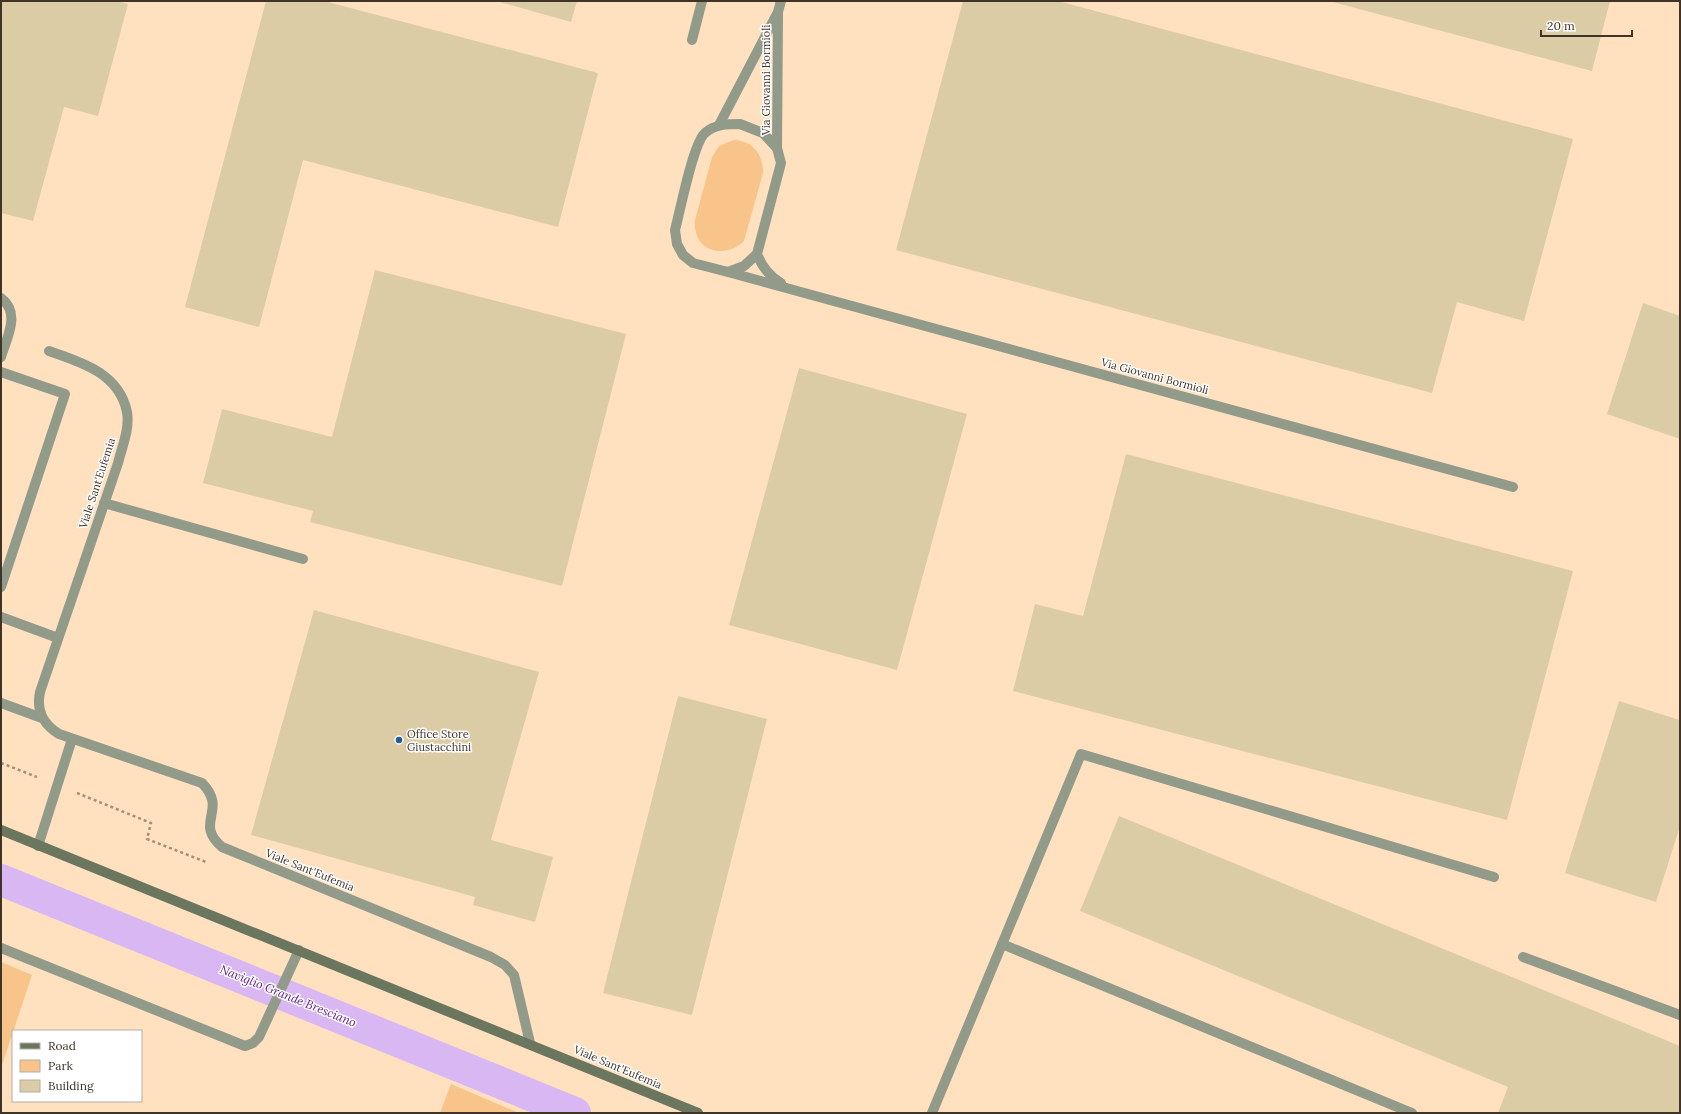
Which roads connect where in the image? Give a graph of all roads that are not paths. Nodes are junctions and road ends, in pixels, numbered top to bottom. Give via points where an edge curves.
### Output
1 (702, 1) edge
2 (781, 1) edge
3 (778, 12) junction
4 (692, 40) dead end
5 (719, 125) junction
6 (777, 148) junction
7 (756, 254) junction
8 (728, 272) junction
9 (790, 288) junction
10 (1, 298) edge
11 (49, 351) dead end
12 (1, 357) edge
13 (1, 372) edge
14 (1513, 487) dead end
15 (104, 503) junction
16 (303, 559) dead end
17 (1, 587) edge
18 (1, 617) edge
19 (58, 638) junction
20 (1, 703) edge
21 (42, 718) junction
22 (72, 739) junction
23 (1, 830) edge
24 (38, 846) junction
25 (1494, 877) dead end
26 (1002, 944) junction
27 (1, 948) edge
28 (299, 950) junction
29 (1523, 957) dead end
30 (1680, 1015) edge
31 (530, 1043) junction
32 (698, 1113) edge
33 (932, 1113) edge
34 (1412, 1113) edge

1 - 4 street
2 - 3 street, Via Giovanni Bormioli
3 - 5 street, Via Giovanni Bormioli
3 - 6 street, Via Giovanni Bormioli
5 - 6 street, Via Giovanni Bormioli via 740,124 763,133
5 - 8 street, Via Giovanni Bormioli via 705,133 697,147 675,230 676,244 683,255 693,263
6 - 7 street, Via Giovanni Bormioli via 781,163
7 - 8 street via 744,266
7 - 9 street, Via Giovanni Bormioli via 762,267 772,278
8 - 9 street, Via Giovanni Bormioli
9 - 14 street, Via Giovanni Bormioli
10 - 12 street via 10,307 13,318
11 - 15 street, Viale Sant'Eufemia via 76,360 102,373 118,389 127,412 126,433
13 - 17 street via 65,394
15 - 16 street
15 - 19 street, Viale Sant'Eufemia
18 - 19 street
19 - 21 street, Viale Sant'Eufemia via 40,692 39,710
20 - 21 street, Viale Sant'Eufemia
21 - 22 street, Viale Sant'Eufemia via 49,728
22 - 24 street
22 - 31 street, Viale Sant'Eufemia via 202,783 211,792 214,803 209,828 213,840 222,847 505,965 514,975
23 - 24 main road, Viale Sant'Eufemia
24 - 28 main road, Viale Sant'Eufemia
25 - 26 street via 1081,754
26 - 33 street
26 - 34 street
27 - 28 street via 245,1046 259,1037
28 - 31 main road, Viale Sant'Eufemia
29 - 30 street
31 - 32 main road, Viale Sant'Eufemia

